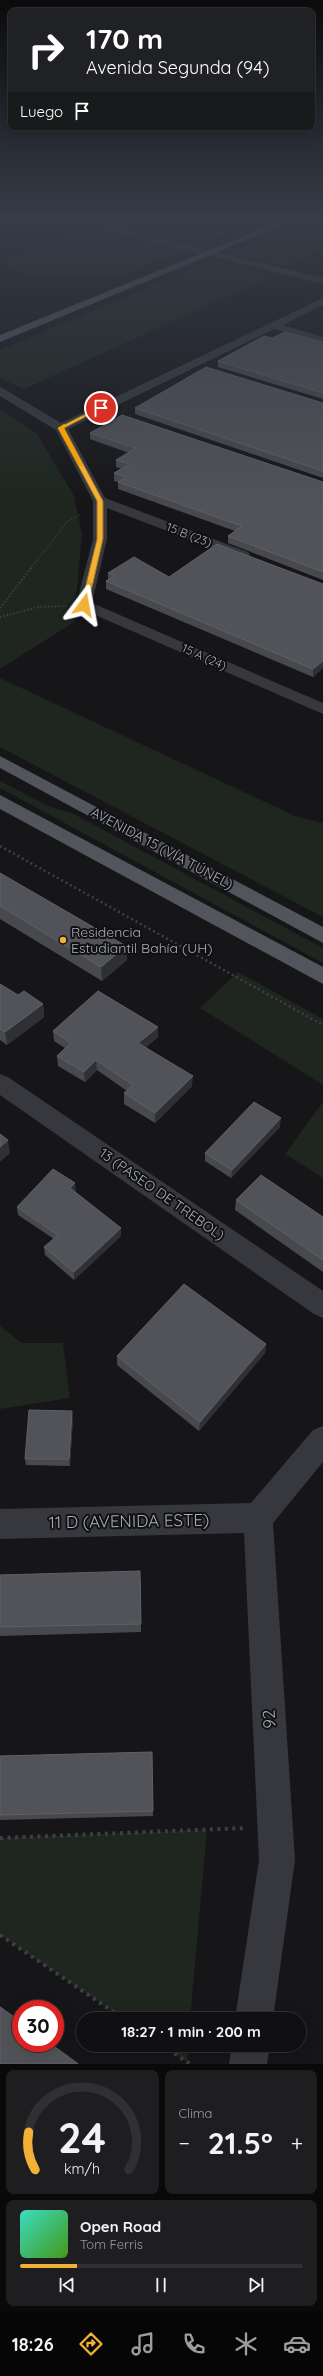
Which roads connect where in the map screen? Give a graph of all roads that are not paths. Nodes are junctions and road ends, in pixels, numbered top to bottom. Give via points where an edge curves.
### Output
1 (65, 313) edge
2 (297, 313) edge
3 (273, 325) junction
4 (0, 340) edge
5 (323, 340) edge
6 (192, 364) junction
7 (207, 369) edge
8 (0, 391) edge
9 (101, 408) junction
10 (116, 413) dead end
11 (61, 428) junction
12 (100, 505) junction
13 (256, 560) edge
14 (323, 709) edge
15 (0, 760) edge
16 (0, 801) edge
17 (323, 936) edge
18 (323, 976) edge
19 (0, 1083) edge
20 (323, 1306) edge
21 (323, 1440) edge
22 (258, 1518) junction
23 (0, 1524) edge
24 (255, 2012) edge
25 (250, 2052) edge
26 (248, 2064) edge

1 - 4 main road
2 - 3 street
3 - 5 street
3 - 6 street
6 - 7 street
6 - 9 street
8 - 11 street
9 - 10 street
9 - 11 street
11 - 12 street
12 - 13 street, 15 B (23)
12 - 14 street, 15 A (24) via 100,539 84,605
15 - 17 main road, AVENIDA 15 (VÍA TÚNEL)
16 - 18 main road
19 - 20 street, 13 (PASEO DE TREBOL)
21 - 22 street
22 - 23 street, 11 D (AVENIDA ESTE)
22 - 24 street, 92 via 277,1860
25 - 26 street

